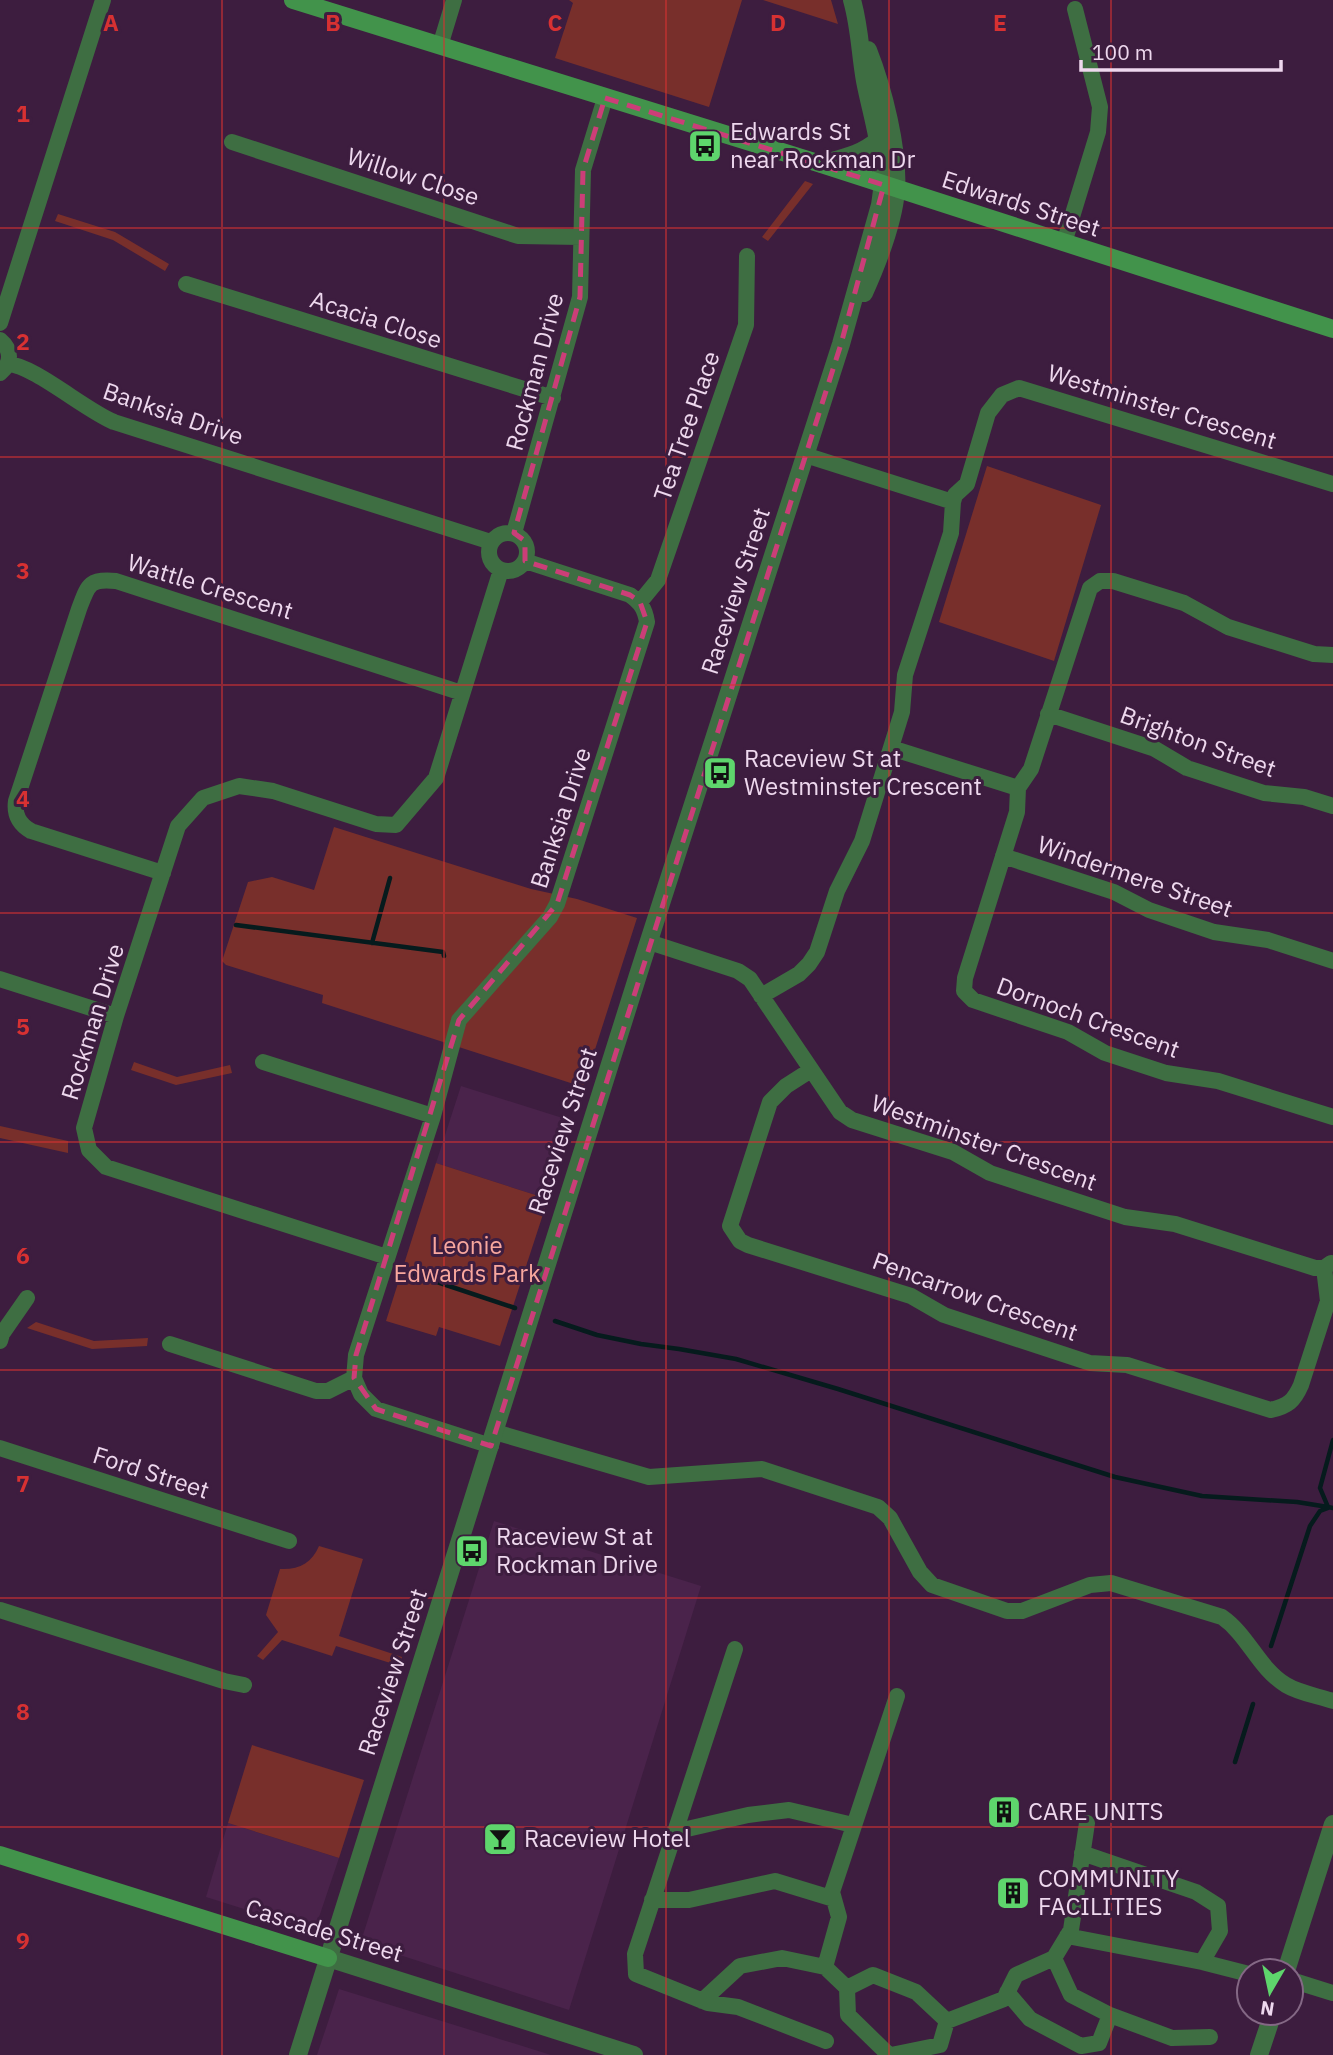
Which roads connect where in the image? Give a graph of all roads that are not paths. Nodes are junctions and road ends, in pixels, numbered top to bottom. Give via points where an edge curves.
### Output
1 (103, 0) edge
2 (293, 0) edge
3 (454, 0) edge
4 (852, 0) edge
5 (1075, 9) dead end
6 (860, 28) junction
7 (440, 46) junction
8 (605, 98) junction
9 (878, 139) junction
10 (232, 142) dead end
11 (821, 164) junction
12 (890, 187) junction
13 (582, 237) junction
14 (1064, 243) junction
15 (747, 256) dead end
16 (186, 284) dead end
17 (0, 324) edge
18 (1333, 329) edge
19 (0, 340) edge
20 (4, 368) edge
21 (553, 398) junction
22 (805, 455) junction
23 (1333, 484) edge
24 (953, 502) junction
25 (514, 533) junction
26 (491, 542) junction
27 (525, 561) junction
28 (501, 570) junction
29 (640, 602) junction
30 (1333, 655) edge
31 (462, 693) junction
32 (1048, 715) junction
33 (891, 748) junction
34 (1018, 788) junction
35 (1333, 806) edge
36 (1003, 856) junction
37 (163, 873) junction
38 (649, 942) junction
39 (1333, 961) edge
40 (0, 979) edge
41 (761, 996) junction
42 (116, 1016) junction
43 (263, 1062) dead end
44 (811, 1070) junction
45 (432, 1116) junction
46 (1333, 1117) edge
47 (387, 1257) junction
48 (1329, 1265) edge
49 (27, 1298) dead end
50 (0, 1341) edge
51 (170, 1344) dead end
52 (354, 1378) junction
53 (493, 1439) junction
54 (0, 1448) edge
55 (289, 1541) dead end
56 (0, 1610) edge
57 (735, 1649) dead end
58 (244, 1685) dead end
59 (897, 1696) dead end
60 (1333, 1701) edge
61 (1087, 1824) dead end
62 (1333, 1824) edge
63 (853, 1825) junction
64 (674, 1832) junction
65 (1082, 1853) junction
66 (0, 1855) edge
67 (834, 1899) junction
68 (652, 1900) junction
69 (1067, 1936) junction
70 (1290, 1957) edge
71 (328, 1958) junction
72 (1054, 1958) junction
73 (1202, 1962) junction
74 (825, 1967) junction
75 (1235, 1970) edge
76 (1305, 1984) edge
77 (847, 1987) junction
78 (1007, 1992) junction
79 (1333, 1993) edge
80 (702, 2001) junction
81 (1110, 2015) junction
82 (947, 2021) junction
83 (1268, 2027) edge
84 (1210, 2037) dead end
85 (826, 2041) dead end
86 (933, 2047) junction
87 (298, 2055) edge
88 (634, 2055) edge
89 (890, 2055) edge
90 (951, 2055) edge
91 (1259, 2055) edge

1 - 17 street
2 - 7 main road, Edwards Street
3 - 7 street
4 - 6 street
5 - 14 street via 1100,107 1098,132
6 - 9 street
6 - 12 street via 879,76 890,131
7 - 8 main road, Edwards Street
8 - 11 main road, Edwards Street
8 - 13 street, Rockman Drive via 583,170
9 - 11 street via 852,156
9 - 12 street
10 - 13 street, Willow Close via 518,236
11 - 12 main road, Edwards Street
12 - 14 main road, Edwards Street
12 - 22 street, Raceview Street
13 - 21 street, Rockman Drive via 580,297
14 - 18 main road, Edwards Street
15 - 29 street, Tea Tree Place via 746,325 658,580
16 - 21 street, Acacia Close
19 - 20 street via 8,348
20 - 26 street, Banksia Drive via 16,364 114,422
21 - 25 street, Rockman Drive
22 - 24 street
22 - 38 street, Raceview Street
23 - 24 street, Westminster Crescent via 1019,388 1002,395 988,413 967,484
24 - 33 street via 951,533 905,675 902,712
25 - 26 street via 501,533
25 - 27 street via 527,548
26 - 28 street via 491,561
27 - 28 street via 517,568
27 - 29 street
28 - 31 street, Rockman Drive
29 - 45 street, Banksia Drive via 647,622 557,904 460,1020
30 - 32 street, Dornoch Crescent via 1314,654 1228,627 1184,603 1113,581 1100,582 1087,594
31 - 37 street, Rockman Drive via 436,778 396,825 376,824 273,791 239,786 203,798 178,826
31 - 37 street, Wattle Crescent via 116,581 91,583 15,810 23,826 32,831
32 - 34 street, Dornoch Crescent via 1031,769
32 - 35 street, Brighton Street via 1155,749 1187,768 1242,786
33 - 34 street
33 - 41 street via 862,841 837,891 817,952 799,974
34 - 36 street, Dornoch Crescent via 1017,812
36 - 39 street, Windermere Street via 1114,892 1149,910 1214,932 1268,940
36 - 46 street, Dornoch Crescent via 965,978 964,991 973,1000 1068,1032 1105,1053 1166,1073 1218,1081
37 - 42 street, Rockman Drive
38 - 41 street, Westminster Crescent via 738,971
38 - 53 street, Raceview Street
40 - 42 street
41 - 44 street, Westminster Crescent
42 - 47 street, Rockman Drive via 84,1128 89,1150 106,1167
43 - 45 street
44 - 48 street, Westminster Crescent via 839,1112 852,1120 953,1152 990,1174 1125,1217 1175,1224 1315,1268
44 - 48 street, Pencarrow Crescent via 770,1102 730,1226 748,1245 911,1296 944,1315 1090,1363 1127,1365 1271,1410 1289,1404 1301,1385 1328,1301
45 - 47 street, Banksia Drive
47 - 52 street via 356,1355
49 - 50 street
51 - 52 street via 316,1391 328,1391
52 - 53 street via 361,1394 376,1409
53 - 60 street via 649,1477 762,1469 878,1507 890,1518 932,1585 1007,1611 1022,1611 1090,1585 1111,1583 1222,1617 1288,1687
53 - 71 street, Raceview Street
54 - 55 street, Ford Street
56 - 58 street
57 - 64 street
59 - 63 street
61 - 65 street
62 - 70 street
63 - 64 street via 789,1810
63 - 67 street via 832,1892
64 - 68 street
65 - 69 street
65 - 73 street via 1196,1892 1218,1906 1220,1931
66 - 71 main road, Cascade Street
67 - 68 street via 775,1881 689,1900
67 - 74 street via 839,1917
68 - 80 street via 635,1954 636,1974
69 - 72 street
69 - 73 street
71 - 87 street, Raceview Street
71 - 88 street, Cascade Street
72 - 78 street via 1016,1975
72 - 81 street via 1071,1995
73 - 75 street
74 - 77 street
74 - 80 street via 782,1958 740,1966
76 - 79 street
77 - 82 street via 873,1975 916,1992
77 - 89 street via 848,2015
78 - 81 street via 1030,2019 1081,2046 1099,2043
78 - 82 street via 1003,1999
80 - 85 street via 738,2007
81 - 84 street via 1172,2038
82 - 86 street via 940,2045
83 - 91 street
86 - 89 street
86 - 90 street

